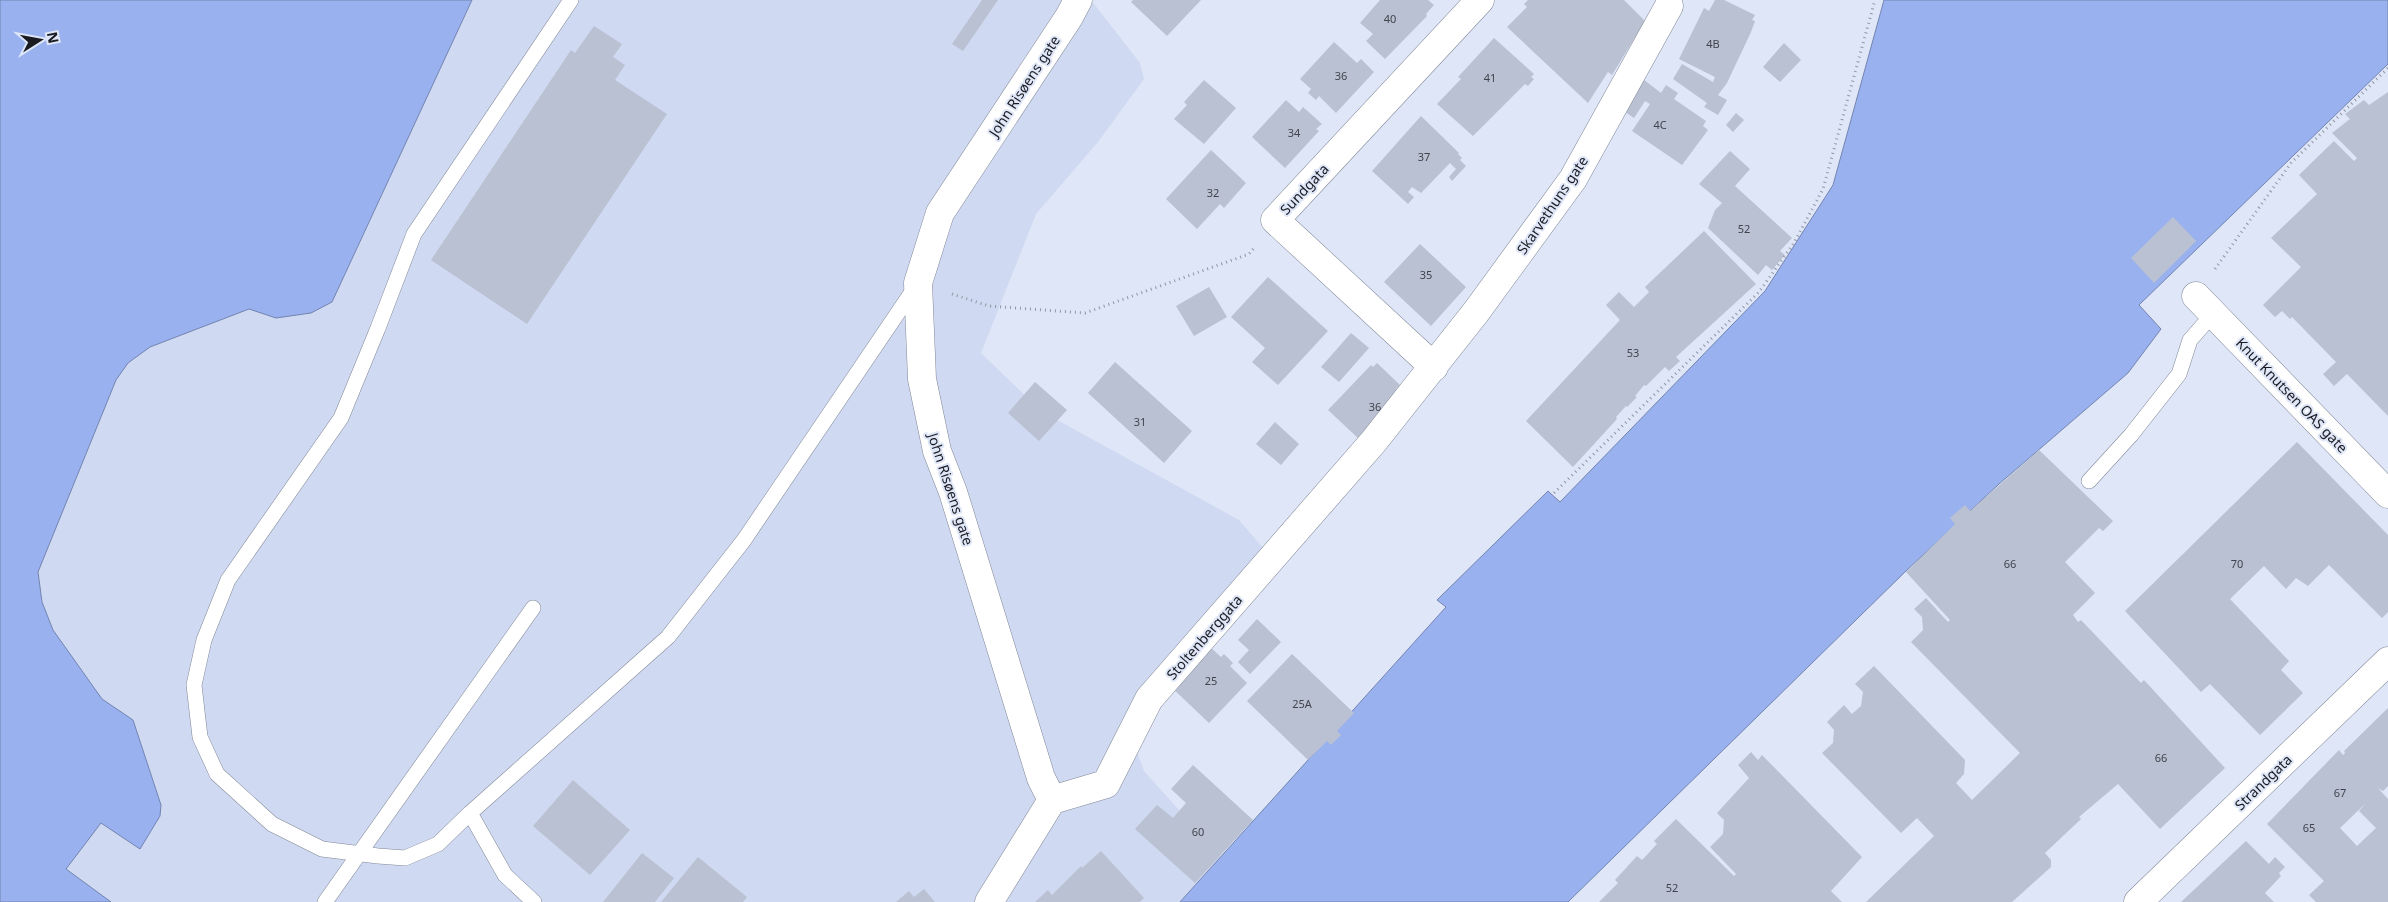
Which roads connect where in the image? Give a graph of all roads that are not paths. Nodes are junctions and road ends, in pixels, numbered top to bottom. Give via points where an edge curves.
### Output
1 (571, 0) edge
2 (1078, 0) edge
3 (1480, 0) edge
4 (1669, 6) dead end
5 (918, 283) junction
6 (2204, 305) joint
7 (1434, 368) junction
8 (2089, 481) dead end
9 (2388, 494) edge
10 (533, 608) dead end
11 (2388, 661) edge
12 (1052, 800) junction
13 (470, 813) junction
14 (358, 854) junction
15 (325, 902) edge
16 (534, 902) edge
17 (989, 902) edge
18 (2138, 902) edge

1 - 14 lane via 414,234 340,418 228,580 204,640 194,685 200,737 217,774 272,824 322,849
2 - 5 street, John Risøens gate via 940,213
3 - 7 street, Sundgata via 1275,220
4 - 7 street, Skarvethuns gate via 1573,179
5 - 12 street, John Risøens gate via 922,379 936,451 953,492 1041,778
5 - 13 lane via 744,540 668,637
6 - 8 lane via 2179,374 2131,435
6 - 9 street, Knut Knutsen OAS gate
7 - 12 street, Stoltenberggata via 1150,699 1106,784
10 - 14 lane
11 - 18 street, Strandgata
12 - 17 street
13 - 14 lane via 438,844 405,858
13 - 16 lane via 505,875
14 - 15 lane

